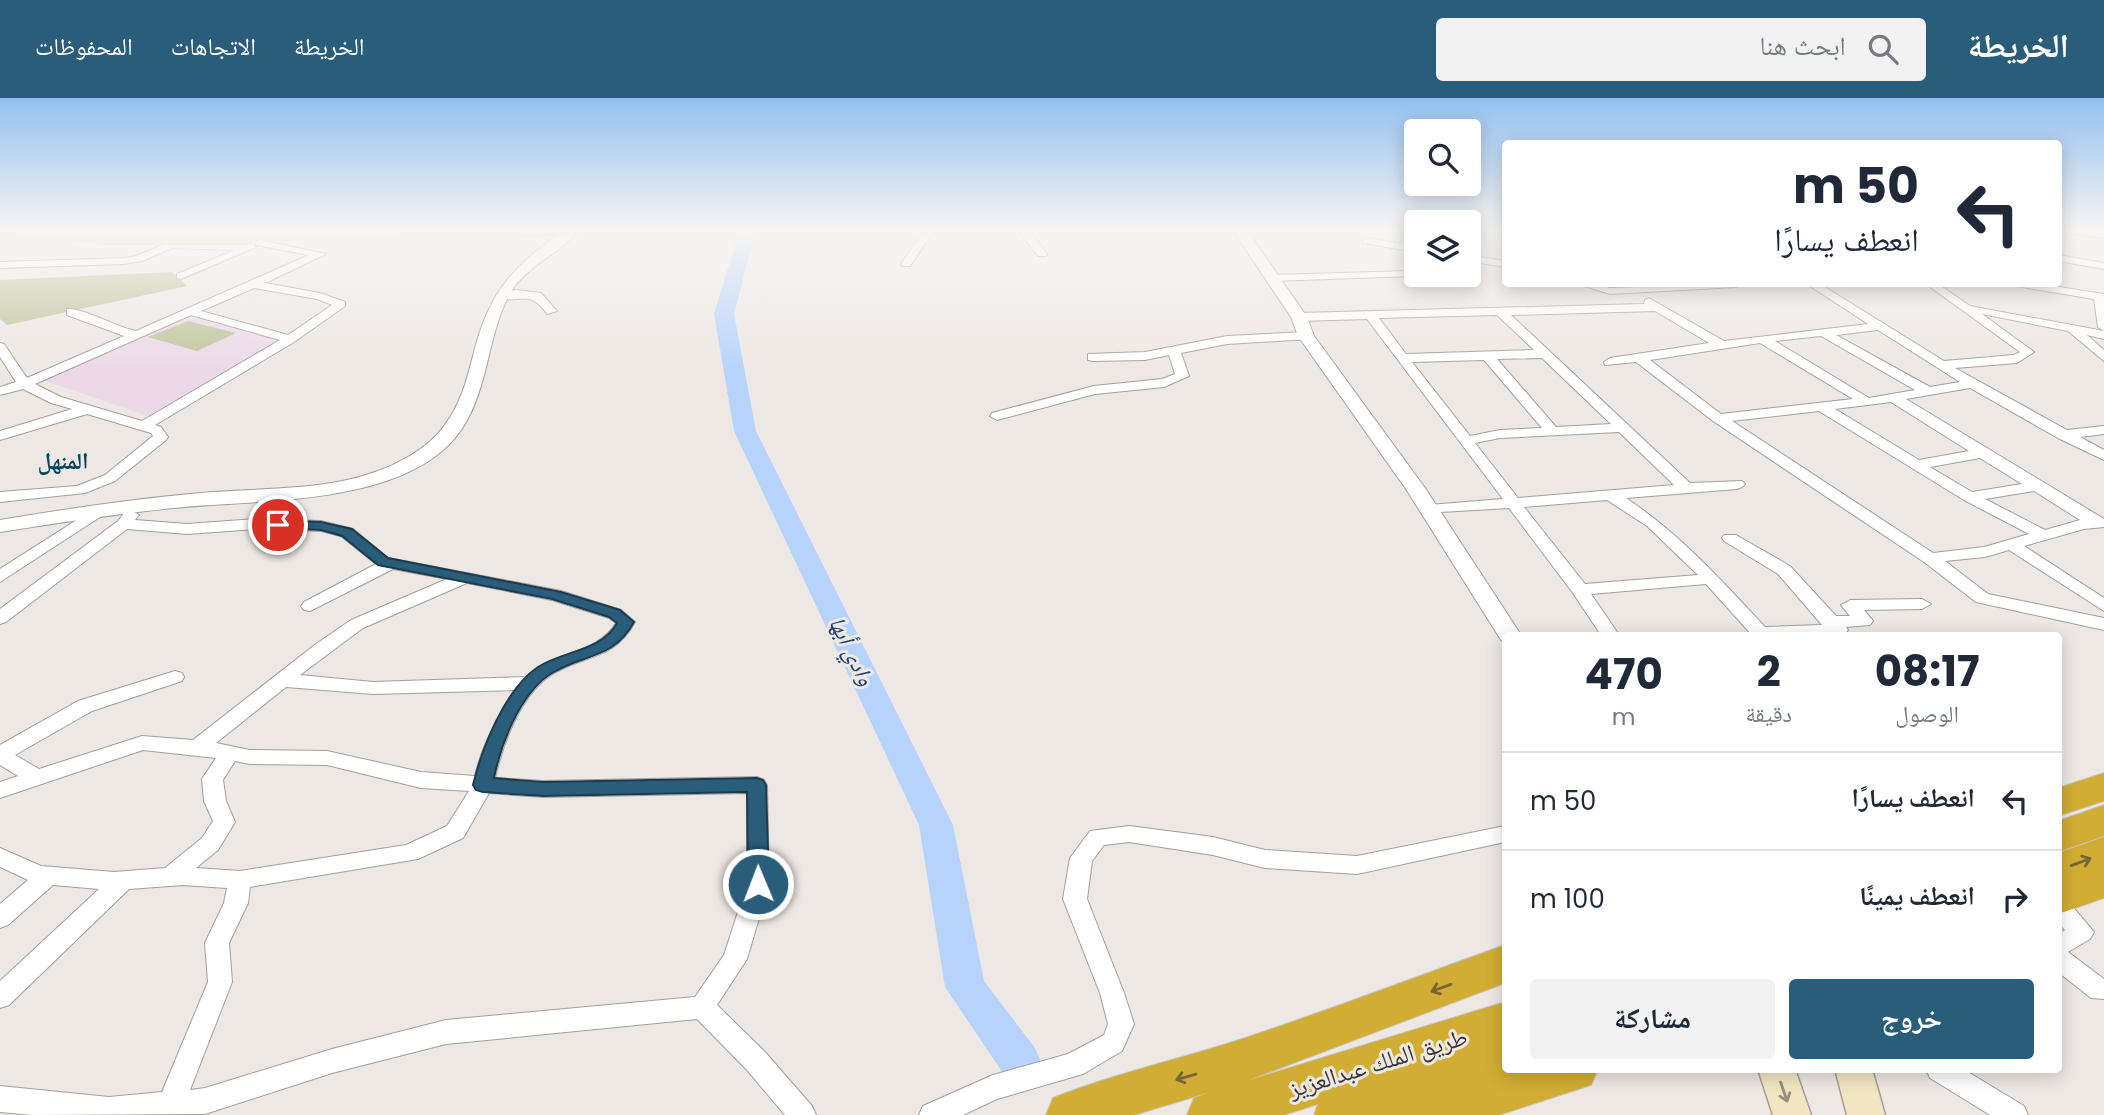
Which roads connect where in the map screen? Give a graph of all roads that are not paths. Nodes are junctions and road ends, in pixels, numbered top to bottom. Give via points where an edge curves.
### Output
1 (269, 276) edge
2 (518, 276) edge
3 (1325, 276) edge
4 (1272, 278) joint
5 (252, 284) junction
6 (1595, 287) edge
7 (1671, 287) edge
8 (1818, 287) edge
9 (1935, 287) edge
10 (2040, 287) edge
11 (1628, 289) junction
12 (502, 295) junction
13 (2102, 297) edge
14 (1657, 307) junction
15 (1966, 308) junction
16 (1500, 310) junction
17 (189, 311) junction
18 (551, 311) dead end
19 (71, 312) dead end
20 (1370, 315) junction
21 (1299, 317) junction
22 (1881, 326) junction
23 (2104, 327) edge
24 (2071, 328) junction
25 (1822, 332) junction
26 (134, 334) junction
27 (2104, 334) edge
28 (1306, 336) junction
29 (290, 338) junction
30 (1762, 339) junction
31 (1723, 346) junction
32 (0, 347) edge
33 (1174, 351) junction
34 (1545, 354) junction
35 (1488, 355) junction
36 (1093, 357) dead end
37 (1638, 357) junction
38 (2104, 357) edge
39 (1404, 358) junction
40 (1610, 362) dead end
41 (1941, 365) junction
42 (24, 384) junction
43 (1972, 384) junction
44 (0, 391) edge
45 (1929, 392) junction
46 (1894, 398) junction
47 (1867, 402) junction
48 (1820, 406) junction
49 (87, 410) junction
50 (997, 416) dead end
51 (1718, 418) junction
52 (144, 426) junction
53 (1622, 428) junction
54 (2104, 430) edge
55 (1552, 431) junction
56 (2063, 435) junction
57 (0, 436) edge
58 (1464, 440) junction
59 (1982, 453) junction
60 (2104, 456) edge
61 (1915, 464) junction
62 (1737, 484) dead end
63 (2037, 486) junction
64 (1685, 488) junction
65 (1611, 495) junction
66 (0, 497) edge
67 (1969, 497) junction
68 (1513, 505) junction
69 (137, 507) junction
70 (1429, 510) junction
71 (97, 512) junction
72 (0, 519) edge
73 (27, 521) junction
74 (124, 524) junction
75 (0, 526) edge
76 (2097, 527) edge
77 (2042, 535) junction
78 (1730, 538) dead end
79 (2012, 545) junction
80 (1930, 558) junction
81 (391, 564) junction
82 (0, 577) edge
83 (467, 577) junction
84 (1708, 579) junction
85 (1580, 590) junction
86 (1922, 604) dead end
87 (310, 606) dead end
88 (2104, 607) edge
89 (0, 618) edge
90 (1829, 622) junction
91 (2104, 624) edge
92 (1507, 632) edge
93 (1608, 632) edge
94 (1759, 632) edge
95 (1786, 632) edge
96 (175, 677) dead end
97 (281, 680) junction
98 (530, 683) junction
99 (197, 748) junction
100 (230, 753) junction
101 (0, 755) edge
102 (35, 777) junction
103 (483, 785) junction
104 (2104, 787) edge
105 (0, 790) edge
106 (2062, 801) edge
107 (2104, 820) edge
108 (1502, 835) edge
109 (2062, 836) edge
110 (2104, 853) edge
111 (0, 857) edge
112 (2062, 869) edge
113 (48, 876) junction
114 (170, 877) junction
115 (240, 880) junction
116 (123, 881) junction
117 (2104, 881) edge
118 (2062, 896) edge
119 (2062, 910) edge
120 (0, 918) edge
121 (2062, 944) edge
122 (2062, 961) edge
123 (1502, 965) edge
124 (2100, 990) dead end
125 (0, 997) edge
126 (702, 1007) junction
127 (1502, 1024) edge
128 (1502, 1062) edge
129 (1561, 1073) edge
130 (1777, 1073) edge
131 (1854, 1073) edge
132 (1945, 1073) edge
133 (0, 1099) edge
134 (171, 1104) junction
135 (803, 1115) edge
136 (933, 1115) edge
137 (1070, 1115) edge
138 (1211, 1115) edge
139 (1338, 1115) edge
140 (1426, 1115) edge
141 (1792, 1115) edge
142 (1866, 1115) edge
143 (2014, 1115) edge

1 - 5 street
2 - 12 street
3 - 4 street
4 - 21 street
5 - 17 street
5 - 29 street via 341,304
6 - 11 street
7 - 11 street
8 - 22 street
9 - 15 street
10 - 13 street
11 - 14 street
12 - 18 street via 533,294 545,299
12 - 69 street via 473,390 450,432 426,453 371,481
13 - 23 street
14 - 16 street
14 - 31 street
15 - 24 street
15 - 41 street via 2028,352 2017,359
16 - 20 street
16 - 34 street
17 - 26 street
17 - 29 street
19 - 26 street
20 - 21 street
20 - 39 street
21 - 28 street
22 - 25 street
22 - 41 street
24 - 27 street
24 - 38 street
25 - 30 street
25 - 45 street
26 - 42 street
28 - 33 street via 1227,340
28 - 70 street
29 - 52 street
30 - 31 street
30 - 47 street
31 - 37 street
32 - 42 street
33 - 36 street
33 - 50 street via 1182,376 1164,383 1094,390
34 - 35 street
34 - 53 street
35 - 39 street
35 - 55 street
37 - 40 street
37 - 51 street
39 - 58 street
41 - 43 street
42 - 44 street
42 - 49 street
43 - 45 street
43 - 56 street
45 - 46 street
46 - 47 street
46 - 59 street
47 - 48 street
48 - 51 street
48 - 61 street
49 - 52 street
49 - 57 street
51 - 80 street
52 - 66 street via 161,437 110,478 80,490
53 - 55 street
53 - 64 street
54 - 56 street
55 - 58 street
56 - 60 street
58 - 68 street
59 - 61 street
59 - 63 street
61 - 67 street
62 - 64 street
63 - 67 street
63 - 76 street
64 - 65 street
65 - 68 street
65 - 84 street via 1653,523
67 - 77 street
68 - 70 street
68 - 85 street
69 - 71 street
69 - 74 street
70 - 92 street
71 - 73 street
71 - 82 street
72 - 73 street
73 - 75 street
74 - 81 street via 187,529 321,526 347,533
74 - 89 street
76 - 77 street
77 - 79 street
78 - 90 street via 1784,569
79 - 80 street
79 - 88 street
80 - 91 street via 1982,598
81 - 83 street
81 - 87 street
83 - 97 street via 357,624
83 - 98 street via 555,595 626,622 618,636 544,671
84 - 85 street
84 - 94 street
85 - 93 street
86 - 90 street via 1850,605 1864,621
90 - 95 street via 1839,630
96 - 101 street via 85,706
97 - 98 street via 373,688
97 - 99 street
98 - 103 street via 508,716
99 - 100 street
99 - 102 street via 142,743
100 - 103 street via 327,758 421,780
100 - 114 street via 212,779 224,822 210,844
101 - 102 street
102 - 105 street
103 - 115 street via 455,832 410,853
103 - 126 street via 543,789 757,785 758,884 735,959
104 - 106 highway
107 - 109 highway
108 - 136 street via 1357,865 1265,859 1140,835 1098,837 1081,858 1074,899 1121,1024 1113,1043 1074,1065 993,1088
112 -> 110 highway
111 - 113 street
113 - 116 street
113 - 120 street
114 - 115 street
114 - 116 street
115 - 134 street via 236,903 217,943 220,982
116 - 125 street
117 - 118 highway
119 - 121 street via 2082,932
122 - 124 street
123 -> 137 highway via 1244,1060
126 - 134 street via 446,1032 205,1101
126 - 135 street
127 - 138 highway, طريق الملك عبدالعزيز
128 - 139 highway, طريق الملك عبدالعزيز
129 - 140 highway
130 -> 141 main road
131 - 142 main road
132 - 143 street
133 - 134 street via 109,1110

